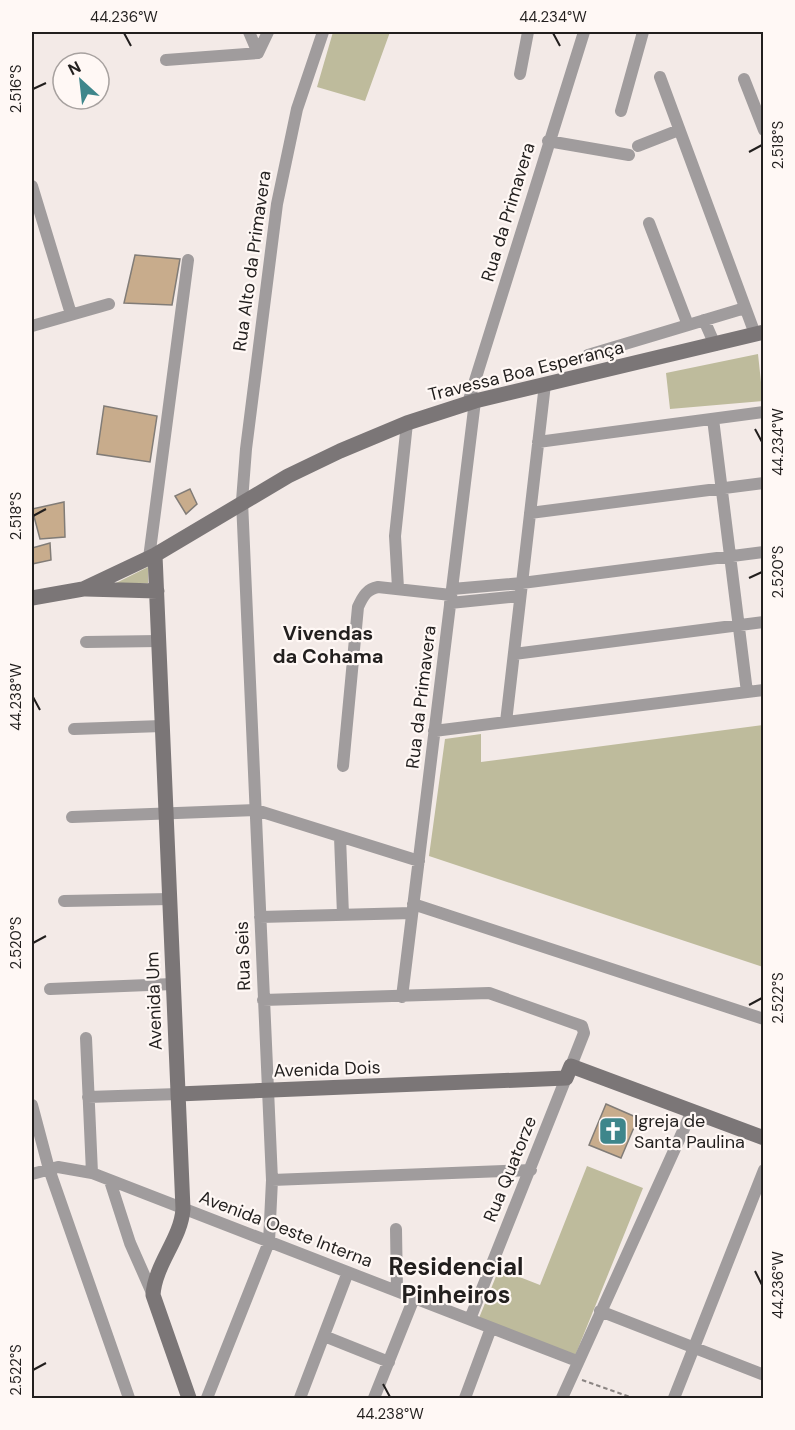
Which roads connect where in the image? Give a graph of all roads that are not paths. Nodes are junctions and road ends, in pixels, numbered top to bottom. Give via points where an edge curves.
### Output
1 (249, 32) edge
2 (268, 32) edge
3 (323, 32) edge
4 (528, 32) edge
5 (584, 32) edge
6 (643, 32) edge
7 (258, 53) junction
8 (166, 60) dead end
9 (520, 74) dead end
10 (660, 77) dead end
11 (744, 79) dead end
12 (621, 111) dead end
13 (679, 130) junction
14 (764, 130) edge
15 (548, 141) junction
16 (32, 186) edge
17 (649, 223) dead end
18 (188, 260) dead end
19 (109, 304) dead end
20 (745, 308) junction
21 (71, 314) junction
22 (704, 320) junction
23 (688, 325) junction
24 (32, 326) edge
25 (759, 333) edge
26 (715, 345) junction
27 (588, 355) dead end
28 (545, 384) junction
29 (472, 402) junction
30 (764, 412) edge
31 (713, 419) junction
32 (407, 423) junction
33 (538, 442) junction
34 (764, 483) edge
35 (722, 489) junction
36 (242, 501) junction
37 (530, 513) junction
38 (764, 552) edge
39 (152, 556) junction
40 (730, 557) junction
41 (522, 583) junction
42 (398, 588) junction
43 (83, 589) junction
44 (157, 591) junction
45 (451, 595) junction
46 (520, 596) junction
47 (32, 598) edge
48 (764, 622) edge
49 (739, 626) junction
50 (159, 641) junction
51 (86, 642) dead end
52 (514, 654) junction
53 (764, 690) edge
54 (747, 692) junction
55 (506, 722) junction
56 (162, 726) junction
57 (74, 729) dead end
58 (435, 730) junction
59 (343, 766) dead end
60 (256, 810) junction
61 (166, 814) junction
62 (72, 817) dead end
63 (340, 837) junction
64 (418, 861) junction
65 (170, 899) junction
66 (64, 901) dead end
67 (413, 908) junction
68 (343, 915) junction
69 (260, 916) junction
70 (173, 984) junction
71 (50, 989) dead end
72 (402, 998) junction
73 (263, 1000) junction
74 (764, 1019) edge
75 (86, 1038) dead end
76 (569, 1072) junction
77 (267, 1091) junction
78 (178, 1094) junction
79 (88, 1097) junction
80 (32, 1108) edge
81 (692, 1111) junction
82 (764, 1138) edge
83 (49, 1169) junction
84 (531, 1170) junction
85 (764, 1170) edge
86 (92, 1173) junction
87 (32, 1174) edge
88 (272, 1180) junction
89 (110, 1181) junction
90 (183, 1209) junction
91 (396, 1229) dead end
92 (269, 1242) junction
93 (348, 1272) junction
94 (397, 1291) junction
95 (153, 1295) junction
96 (414, 1298) junction
97 (600, 1311) junction
98 (470, 1319) junction
99 (491, 1328) junction
100 (324, 1336) junction
101 (693, 1348) junction
102 (577, 1361) junction
103 (389, 1362) junction
104 (764, 1375) edge
105 (129, 1398) edge
106 (189, 1398) edge
107 (207, 1398) edge
108 (300, 1398) edge
109 (374, 1398) edge
110 (465, 1398) edge
111 (562, 1398) edge
112 (674, 1398) edge

1 - 7 street
2 - 7 street
3 - 36 street, Rua Alto da Primavera via 297,109 282,173 250,410
4 - 9 street
5 - 15 street, Rua da Primavera
6 - 12 street
7 - 8 street
10 - 13 street
11 - 14 street
13 - 15 street via 634,151
13 - 20 street
15 - 29 street, Rua da Primavera
16 - 21 street
17 - 23 street
18 - 39 street
19 - 21 street
20 - 22 street
20 - 25 street
21 - 24 street
22 - 23 street
22 - 26 street
23 - 27 street
25 - 26 street, Travessa Boa Esperança
26 - 28 street, Travessa Boa Esperança
28 - 29 street, Travessa Boa Esperança
28 - 33 street
29 - 32 street, Travessa Boa Esperança
29 - 45 street, Rua da Primavera
30 - 31 street
31 - 33 street
31 - 35 street
32 - 36 street, Travessa Boa Esperança via 340,451
32 - 42 street via 395,536
33 - 37 street
34 - 35 street
35 - 37 street
35 - 40 street
36 - 39 street, Travessa Boa Esperança
36 - 60 street, Rua Seis
37 - 41 street
38 - 40 street
39 - 43 street, Travessa Boa Esperança
39 - 44 street, Avenida Um
40 - 41 street
40 - 49 street
41 - 45 street
41 - 46 street
42 - 45 street
42 - 59 street via 373,588 358,607
43 - 44 street
43 - 47 street
44 - 50 street, Avenida Um
45 - 46 street
45 - 58 street, Rua da Primavera
46 - 52 street
48 - 49 street
49 - 52 street
49 - 54 street
50 - 51 street
50 - 56 street, Avenida Um
52 - 55 street
53 - 54 street
54 - 55 street
55 - 58 street
56 - 57 street
56 - 61 street, Avenida Um
58 - 64 street, Rua da Primavera
60 - 61 street
60 - 63 street
60 - 69 street, Rua Seis
61 - 62 street
61 - 65 street, Avenida Um
63 - 64 street
63 - 68 street
64 - 67 street, Rua da Primavera
65 - 66 street
65 - 70 street, Avenida Um
67 - 68 street
67 - 72 street, Rua da Primavera
67 - 74 street
68 - 69 street
69 - 73 street, Rua Seis
70 - 71 street
70 - 78 street, Avenida Um
72 - 73 street
72 - 76 street, Rua Quatorze via 489,993 579,1023 584,1033
73 - 77 street, Rua Seis
75 - 79 street
76 - 77 street, Avenida Dois
76 - 81 street, Avenida Dois
76 - 84 street, Rua Quatorze
77 - 78 street, Avenida Dois
77 - 88 street, Rua Seis
78 - 79 street, Avenida Dois
78 - 90 street, Avenida Um
79 - 86 street
80 - 83 street
81 - 82 street, Avenida Dois
81 - 97 street
83 - 86 street, Avenida Oeste Interna via 67,1167
83 - 87 street, Avenida Oeste Interna
83 - 105 street
84 - 88 street
84 - 98 street, Rua Quatorze
85 - 101 street
86 - 89 street, Avenida Oeste Interna
88 - 92 street, Rua Seis
89 - 90 street, Avenida Oeste Interna
89 - 95 street via 130,1243
90 - 92 street, Avenida Oeste Interna
90 - 95 street, Avenida Um via 154,1282
91 - 94 street
92 - 93 street, Avenida Oeste Interna
92 - 107 street, Rua Seis
93 - 94 street, Avenida Oeste Interna
93 - 100 street
94 - 96 street, Avenida Oeste Interna
95 - 106 street
96 - 98 street, Avenida Oeste Interna
96 - 103 street
97 - 101 street
97 - 102 street
98 - 99 street, Avenida Oeste Interna
99 - 102 street, Avenida Oeste Interna
99 - 110 street
100 - 103 street
100 - 108 street
101 - 104 street
101 - 112 street
102 - 111 street
103 - 109 street

